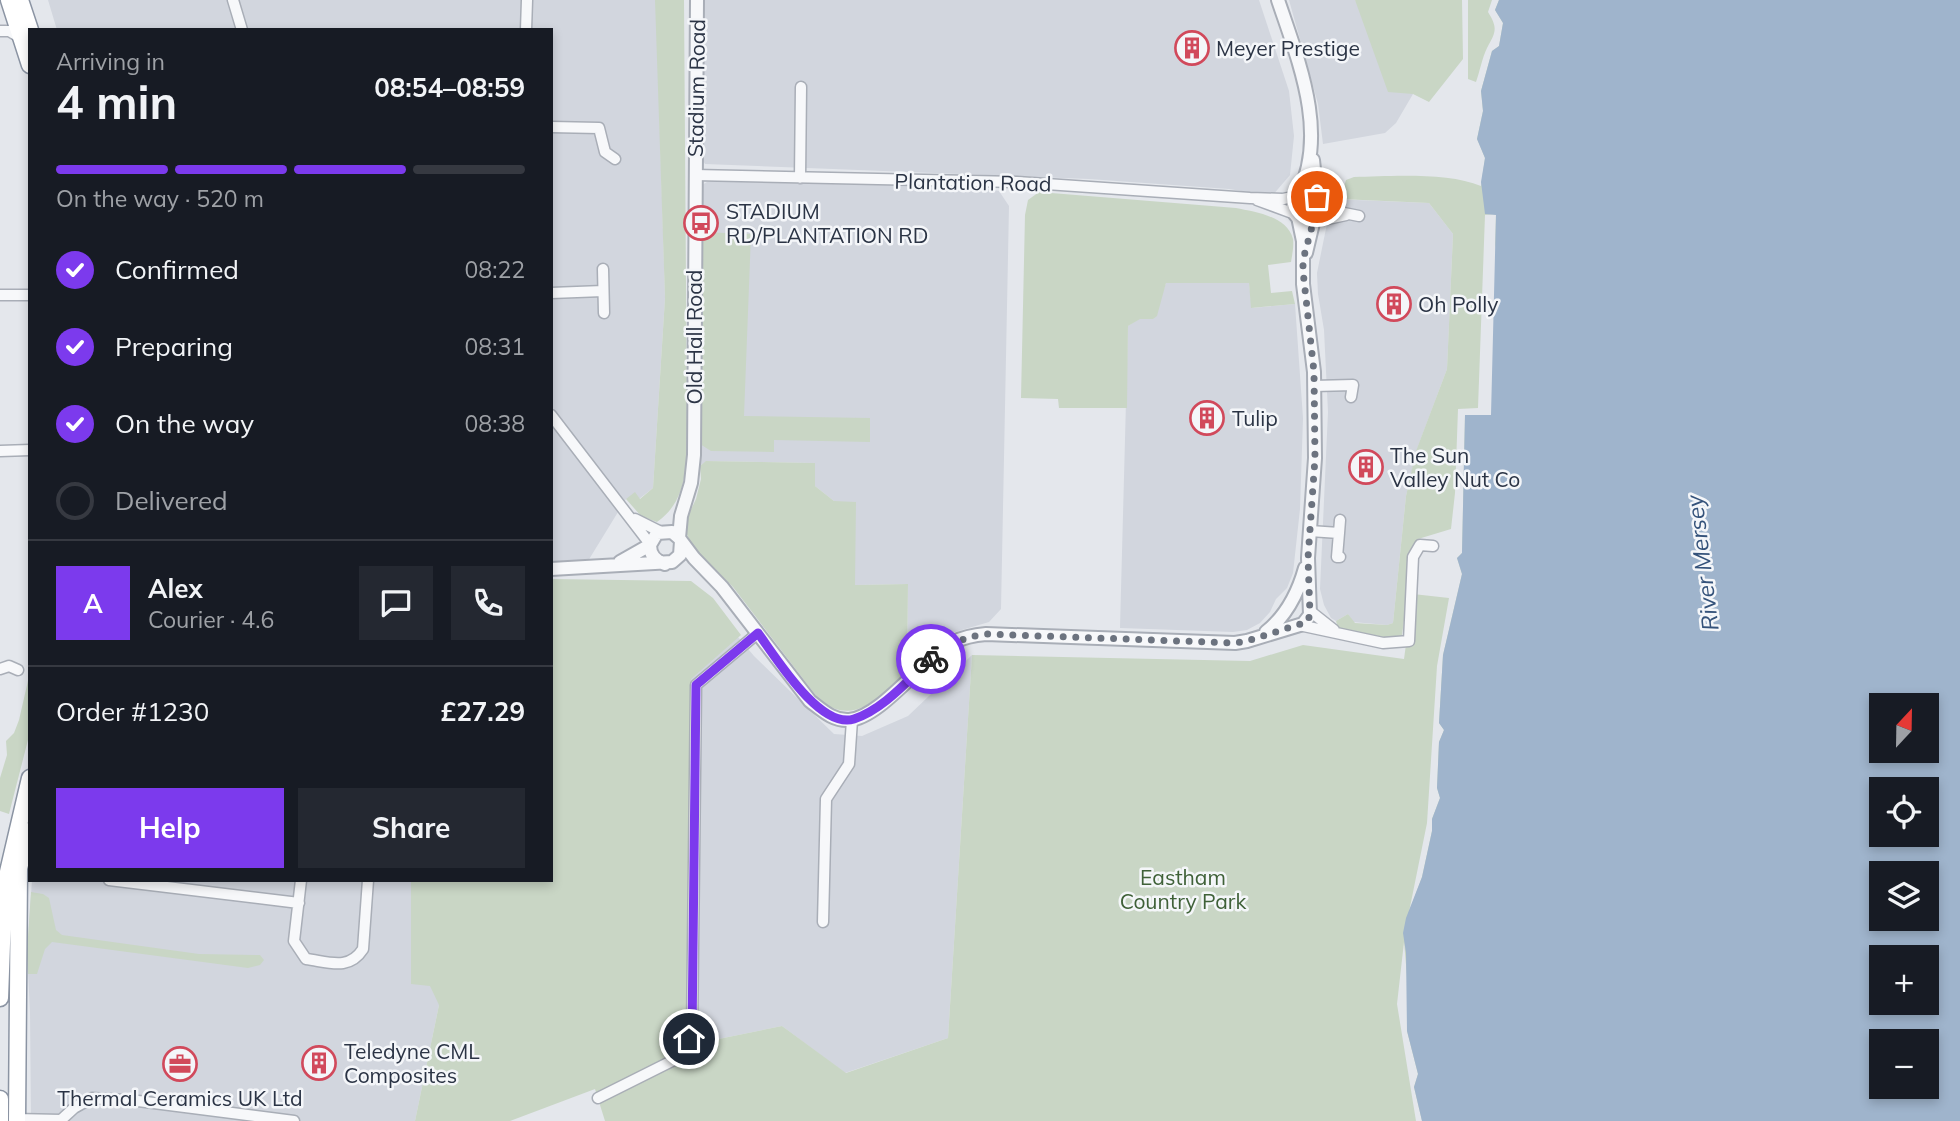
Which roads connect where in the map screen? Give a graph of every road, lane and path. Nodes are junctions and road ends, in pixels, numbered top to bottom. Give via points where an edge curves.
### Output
1 (233, 0) edge
2 (527, 0) edge
3 (697, 0) edge
4 (1278, 0) edge
5 (10, 6) edge
6 (241, 28) edge
7 (526, 28) edge
8 (0, 30) edge
9 (26, 34) edge
10 (801, 88) dead end
11 (553, 127) edge
12 (1311, 145) junction
13 (615, 159) dead end
14 (695, 175) junction
15 (800, 178) junction
16 (1298, 196) junction
17 (1317, 197) junction
18 (1250, 198) junction
19 (1296, 215) junction
20 (1315, 218) junction
21 (1303, 260) junction
22 (603, 269) dead end
23 (603, 291) junction
24 (553, 293) edge
25 (0, 295) edge
26 (28, 295) edge
27 (604, 313) dead end
28 (1314, 386) junction
29 (1351, 397) dead end
30 (553, 418) edge
31 (28, 450) edge
32 (0, 451) edge
33 (686, 499) junction
34 (629, 514) junction
35 (1340, 520) dead end
36 (1310, 531) junction
37 (662, 532) junction
38 (1339, 533) junction
39 (680, 538) junction
40 (650, 544) junction
41 (1433, 546) dead end
42 (1340, 557) dead end
43 (1308, 558) junction
44 (666, 564) junction
45 (610, 566) junction
46 (553, 569) edge
47 (709, 573) junction
48 (1288, 607) junction
49 (1310, 610) junction
50 (1299, 625) junction
51 (758, 633) junction
52 (1340, 634) junction
53 (1254, 639) junction
54 (852, 720) junction
55 (28, 786) edge
56 (28, 838) edge
57 (19, 869) junction
58 (125, 882) edge
59 (301, 882) edge
60 (368, 882) edge
61 (1, 889) edge
62 (299, 902) junction
63 (18, 906) junction
64 (823, 922) dead end
65 (0, 979) edge
66 (0, 998) edge
67 (598, 1098) dead end
68 (0, 1099) edge
69 (8, 1120) edge
70 (294, 1121) edge

1 - 6 street
2 - 7 street
3 - 14 street, Stadium Road
4 - 12 street via 1306,95
5 - 9 highway
8 - 9 street
10 - 15 street
11 - 13 street via 599,128 604,152
12 - 16 street
12 - 17 street
14 - 15 street, Plantation Road
14 - 33 street, Old Hall Road via 694,455
15 - 18 street, Plantation Road via 1017,182
16 - 17 street via 1310,193
16 - 18 street, Plantation Road
16 - 19 street via 1293,204
17 - 20 street via 1321,206
17 - 20 street via 1355,215
18 - 19 street, Plantation Road
19 - 20 street via 1306,221
19 - 21 street
20 - 21 street
21 - 28 street
22 - 23 street
23 - 24 street
23 - 27 street
25 - 26 street
28 - 29 street via 1353,385
28 - 36 street
30 - 34 street
31 - 32 street
33 - 37 street, Old Hall Road
33 - 39 street, Old Hall Road
34 - 37 street
34 - 40 street
35 - 38 street
36 - 38 street
36 - 43 street
37 - 39 street
37 - 40 street
38 - 42 street
39 - 44 street via 680,555
39 - 47 street
40 - 44 street via 655,559
40 - 45 street
41 - 52 street via 1420,544 1413,557 1409,641 1383,643
43 - 48 street
43 - 49 street
44 - 45 street
44 - 47 street
45 - 46 street
47 - 51 street
48 - 49 street via 1299,601
48 - 50 street via 1288,620
48 - 53 street
49 - 50 street via 1307,622
49 - 52 street
50 - 52 street
50 - 53 street
51 - 54 street via 810,701 827,715
51 - 67 street via 696,685 692,1036 676,1059
53 - 54 street via 1235,643 996,634 968,637 940,651 878,707
54 - 64 street via 849,764 826,799
55 - 61 highway
56 - 57 highway
57 - 61 highway
57 - 63 highway
58 - 62 street
59 - 62 street
60 - 62 street via 363,949 357,958 342,964 306,959 295,941
61 - 63 street
61 - 65 highway
63 - 69 highway
65 - 66 highway
68 - 69 highway
69 - 70 street via 61,1120 92,1098

